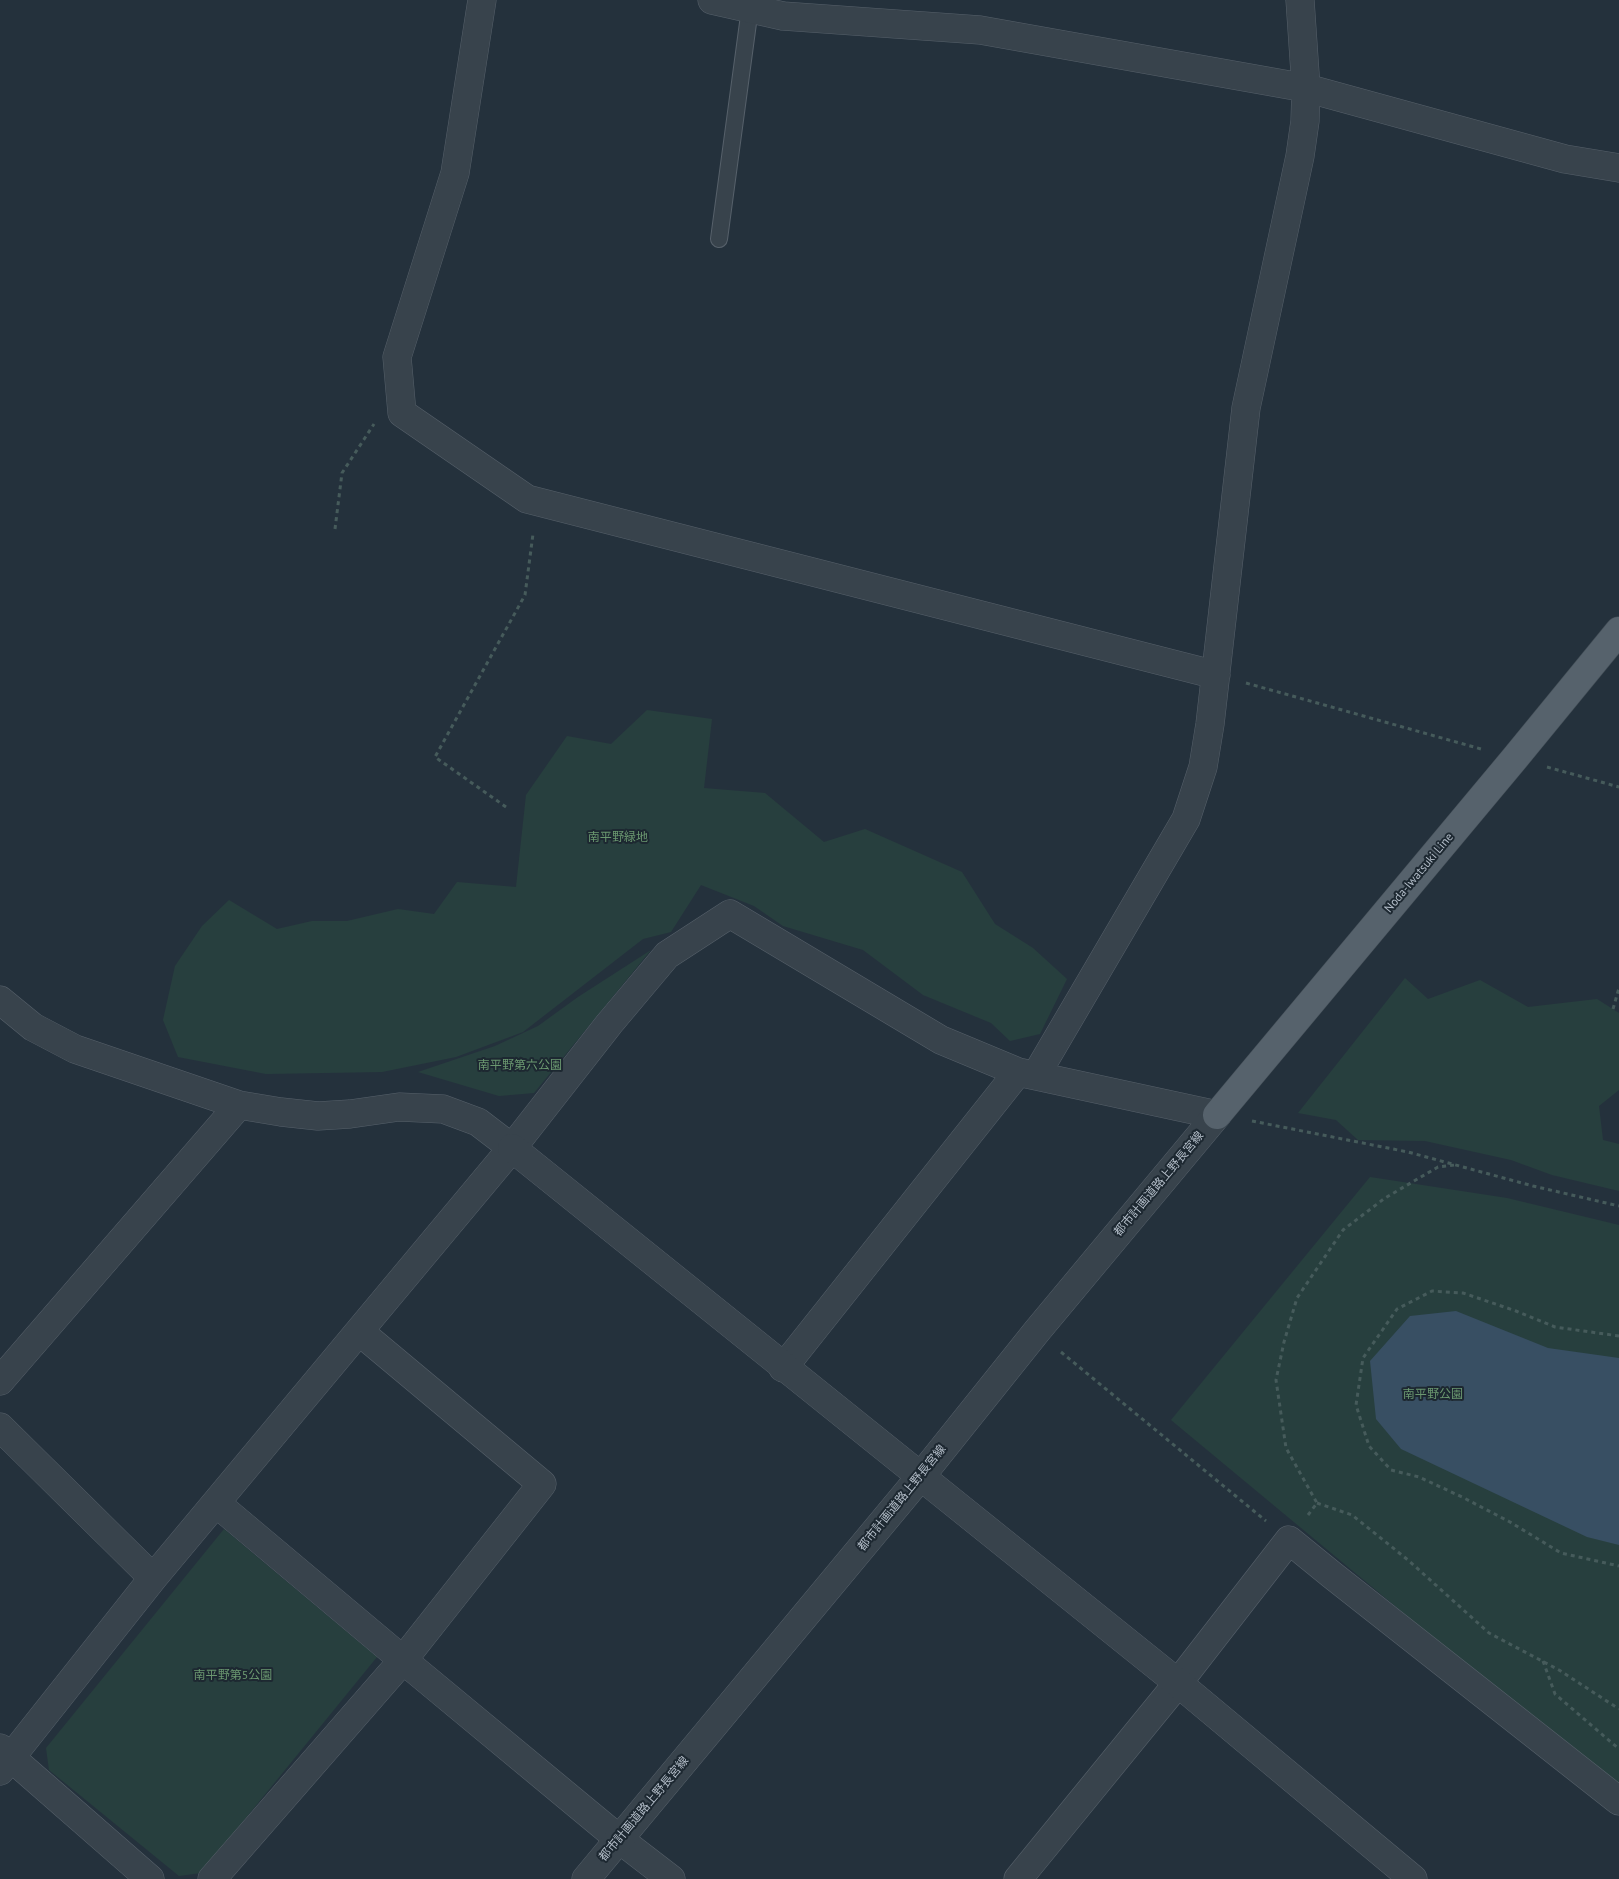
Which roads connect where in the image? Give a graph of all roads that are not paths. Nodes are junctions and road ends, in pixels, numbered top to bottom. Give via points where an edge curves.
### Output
1 (482, 0) edge
2 (712, 0) edge
3 (1300, 0) edge
4 (750, 8) junction
5 (1306, 88) junction
6 (1619, 168) edge
7 (719, 239) dead end
8 (1619, 631) edge
9 (1216, 675) junction
10 (0, 1000) edge
11 (1027, 1074) junction
12 (239, 1105) junction
13 (1217, 1115) junction
14 (512, 1148) junction
15 (360, 1332) junction
16 (784, 1368) junction
17 (0, 1381) edge
18 (0, 1427) edge
19 (921, 1476) junction
20 (216, 1503) junction
21 (154, 1578) junction
22 (403, 1660) junction
23 (1178, 1683) junction
24 (4, 1759) edge
25 (1619, 1801) edge
26 (619, 1839) junction
27 (150, 1879) edge
28 (212, 1879) edge
29 (586, 1879) edge
30 (671, 1879) edge
31 (1018, 1879) edge
32 (1413, 1879) edge

1 - 9 street via 455,174 397,357 402,413 527,499
2 - 4 street
3 - 5 street
4 - 5 street via 783,16 980,30
4 - 7 lane
5 - 6 street via 1564,159
5 - 9 street via 1300,156 1246,408
8 - 13 main road, Noda-Iwatsuki Line
9 - 11 street via 1203,767 1186,818
10 - 12 street via 33,1027 75,1050
11 - 13 street
11 - 14 street via 941,1040 730,914 667,954
11 - 16 street
12 - 14 street via 318,1116 399,1107 443,1109 478,1122
12 - 17 street
13 - 19 street, 都市計画道路上野長宮線 via 1037,1330
14 - 15 street
14 - 16 street
15 - 20 street
15 - 22 street via 542,1484
16 - 19 street
18 - 21 street
19 - 23 street
19 - 26 street, 都市計画道路上野長宮線
20 - 21 street
20 - 22 street
21 - 24 street
22 - 26 street
22 - 28 street
23 - 25 street via 1289,1540
23 - 31 street
23 - 32 street
24 - 27 street
26 - 29 street, 都市計画道路上野長宮線
26 - 30 street

